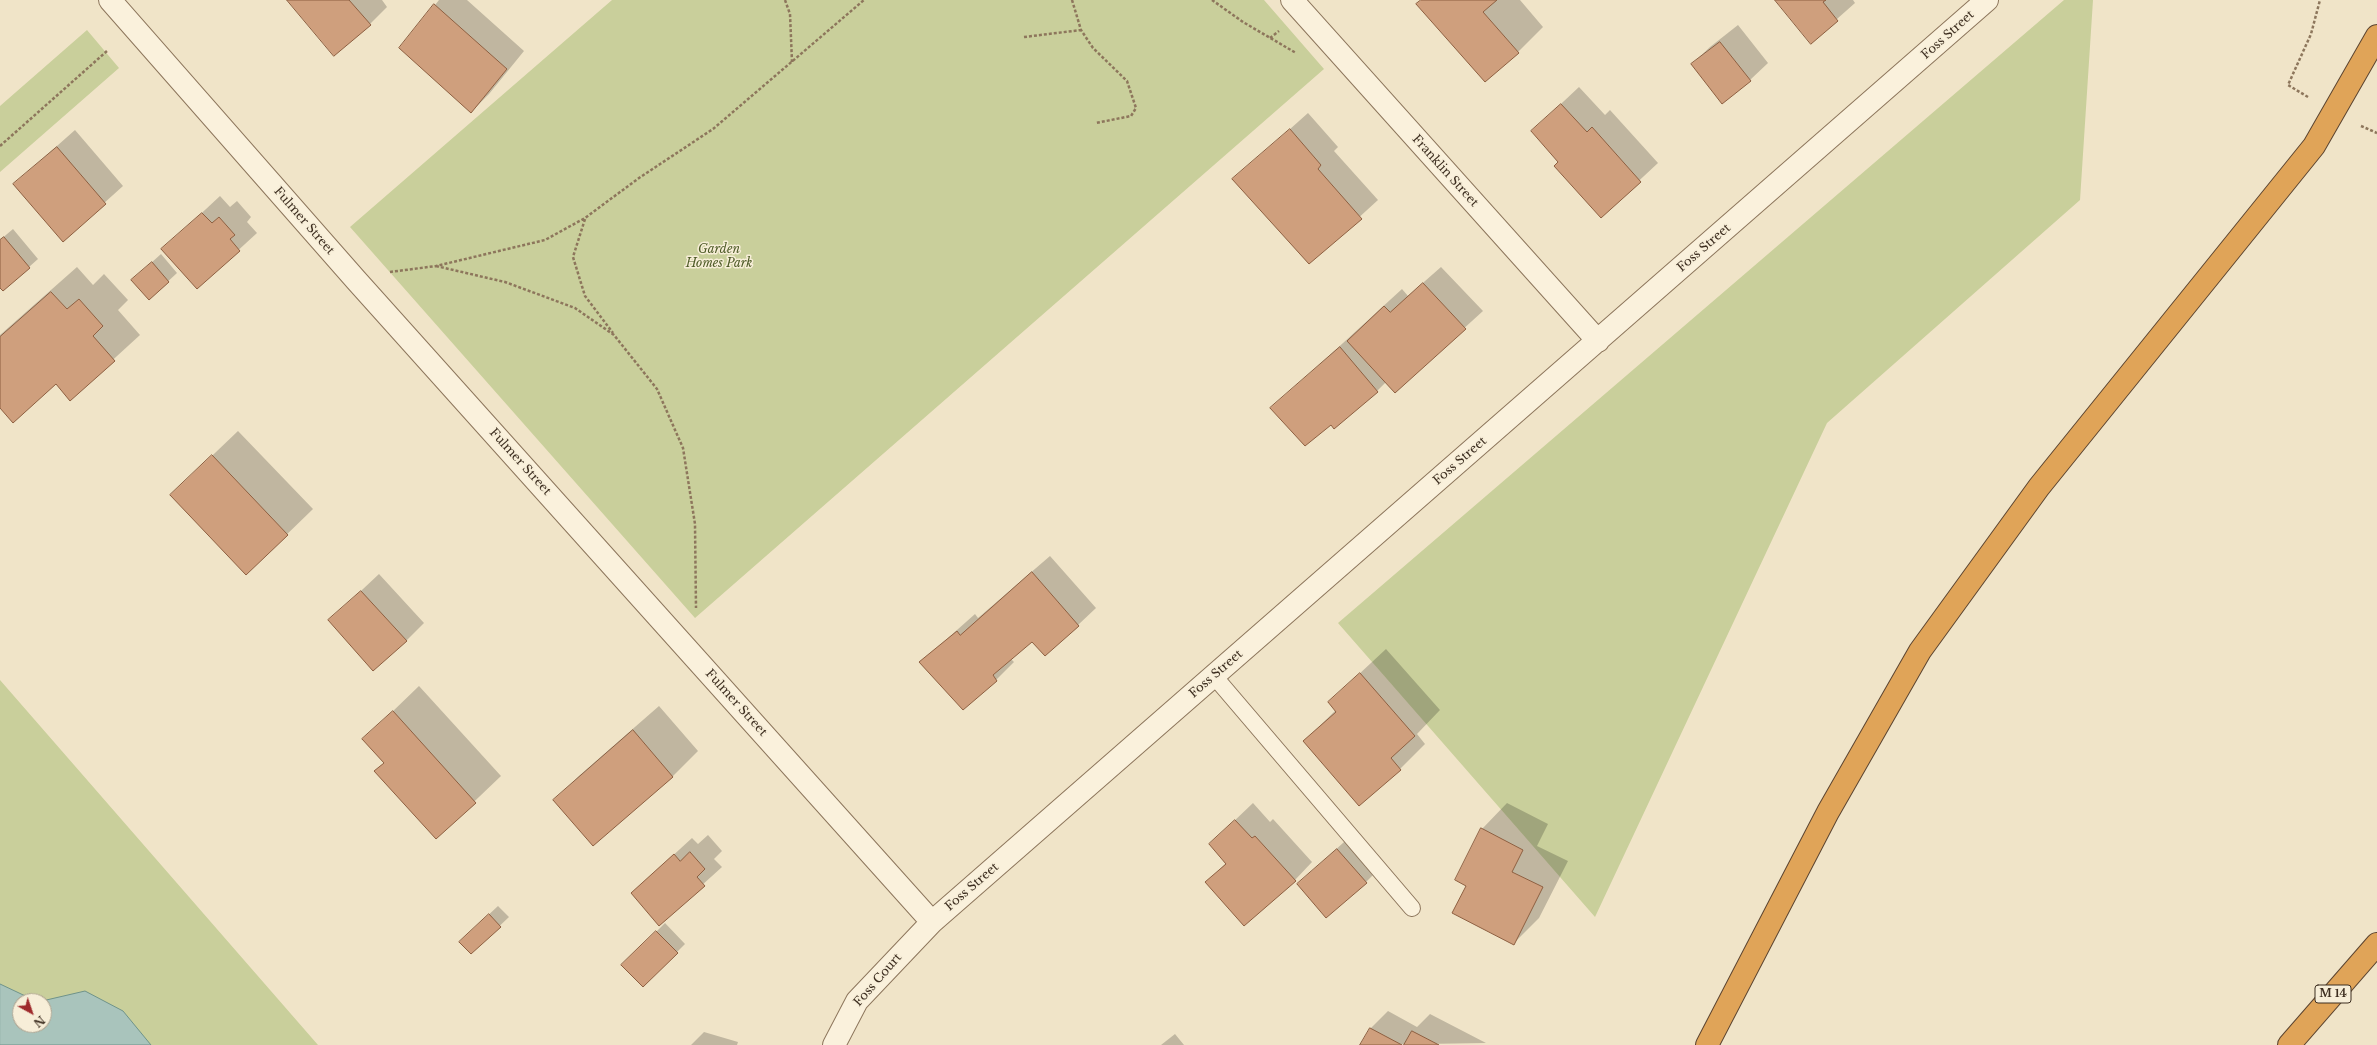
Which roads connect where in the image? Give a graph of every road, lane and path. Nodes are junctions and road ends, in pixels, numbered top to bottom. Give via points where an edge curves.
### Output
1 (110, 0) edge
2 (785, 0) edge
3 (864, 0) edge
4 (1072, 0) edge
5 (1212, 0) edge
6 (1292, 0) edge
7 (1987, 0) edge
8 (2320, 0) edge
9 (1081, 30) junction
10 (2377, 36) edge
11 (1024, 37) dead end
12 (1270, 38) dead end
13 (107, 51) dead end
14 (792, 62) junction
15 (2311, 99) dead end
16 (1096, 123) dead end
17 (2360, 125) dead end
18 (2377, 133) edge
19 (0, 146) edge
20 (585, 218) junction
21 (436, 266) junction
22 (396, 270) dead end
23 (614, 336) junction
24 (1598, 341) junction
25 (696, 608) dead end
26 (1214, 676) junction
27 (1412, 908) dead end
28 (932, 922) junction
29 (2377, 944) edge
30 (834, 1045) edge
31 (1707, 1045) edge
32 (2289, 1045) edge

1 - 28 street, Fulmer Street via 356,280
2 - 14 path via 790,14
3 - 14 path
4 - 9 path
5 - 12 path
6 - 24 street, Franklin Street
7 - 24 street, Foss Street
8 - 15 path via 2311,34 2288,85
9 - 11 path
9 - 16 path via 1093,48 1127,81 1136,108 1130,116
10 - 31 highway via 2314,146 2039,487 1920,651 1828,812
13 - 19 path
14 - 20 path via 713,129 639,178
17 - 18 path
20 - 21 path via 545,240
20 - 23 path via 573,257 585,296
21 - 22 path
21 - 23 path via 505,282 575,308
23 - 25 path via 657,389 683,448 695,524
24 - 26 street, Foss Street
26 - 27 lane
26 - 28 street, Foss Street
28 - 30 street, Foss Court via 857,1001
29 - 32 highway, M 14

